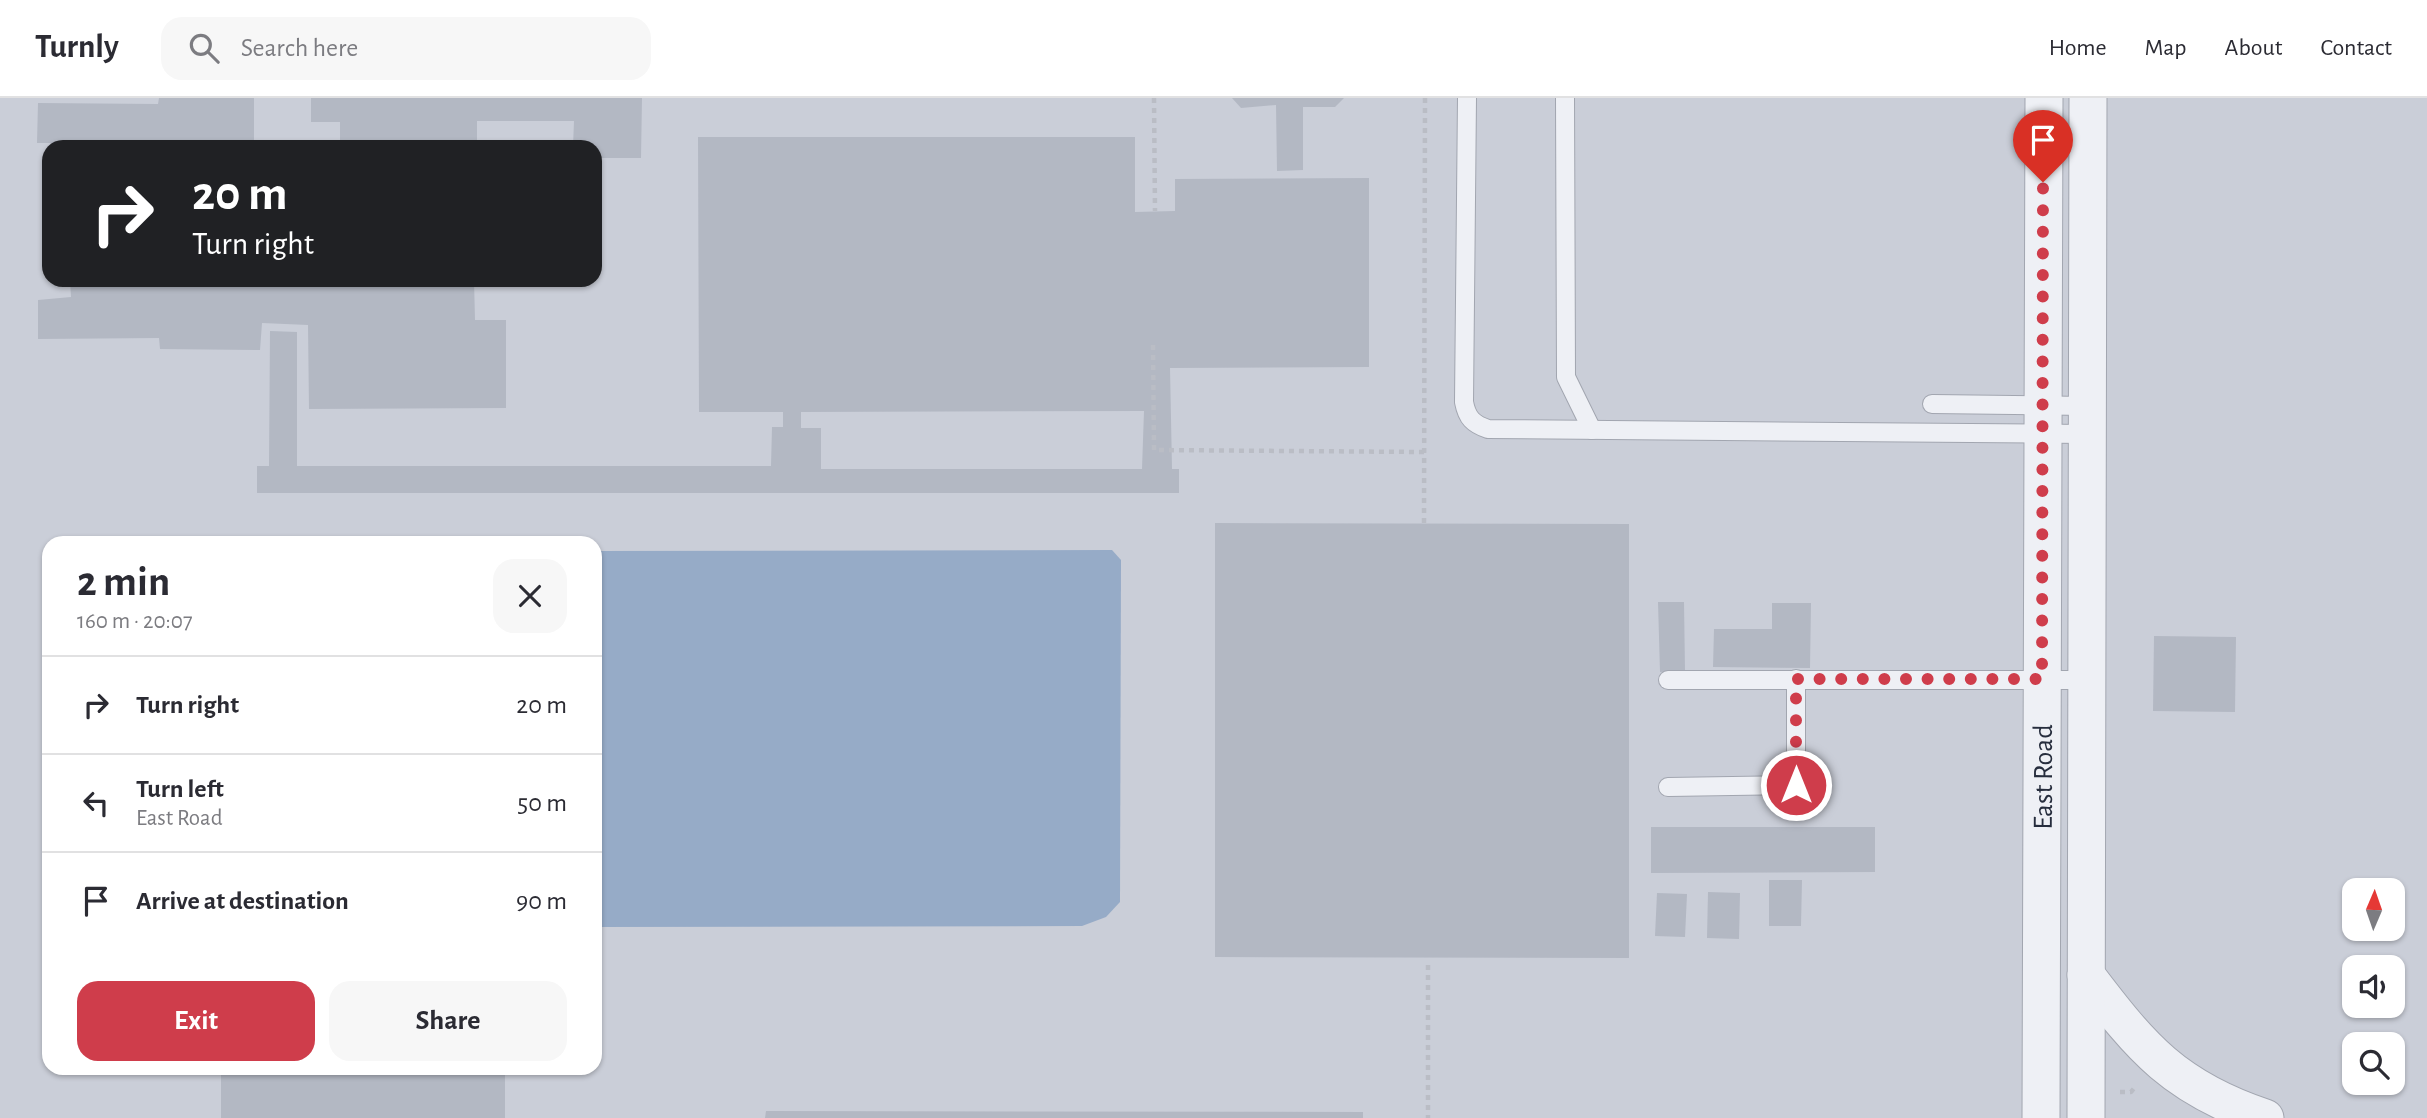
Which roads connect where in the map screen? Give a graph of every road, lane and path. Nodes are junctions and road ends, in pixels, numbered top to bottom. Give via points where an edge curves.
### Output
1 (1154, 98) edge
2 (1425, 98) edge
3 (1467, 98) edge
4 (1565, 98) edge
5 (2044, 98) edge
6 (2088, 98) edge
7 (1155, 211) dead end
8 (1153, 345) dead end
9 (1932, 404) dead end
10 (2043, 419) junction
11 (2087, 420) junction
12 (1592, 430) junction
13 (1424, 452) junction
14 (1424, 523) dead end
15 (1796, 679) junction
16 (2042, 679) junction
17 (1668, 680) dead end
18 (2087, 680) junction
19 (1668, 787) dead end
20 (1428, 965) dead end
21 (2087, 975) junction
22 (2140, 1081) dead end
23 (2118, 1092) dead end
24 (1428, 1118) edge
25 (2041, 1118) edge
26 (2086, 1118) edge
27 (2265, 1118) edge

1 - 7 path
2 - 13 path
3 - 12 lane via 1466,410 1476,425 1488,429
4 - 12 lane via 1566,377
5 - 10 street, East Road
6 - 11 street, East Road
8 - 13 path via 1154,450
9 - 10 lane
10 - 11 lane
10 - 11 lane
10 - 12 lane
10 - 16 street, East Road
11 - 18 street, East Road
13 - 14 path
15 - 16 lane
15 - 17 lane
15 - 19 lane via 1796,785
16 - 18 lane
16 - 25 street, East Road
18 - 21 street, East Road
20 - 24 path
21 - 26 street, East Road
21 - 27 street via 2132,1036 2164,1065 2215,1099
22 - 23 path via 2132,1092

